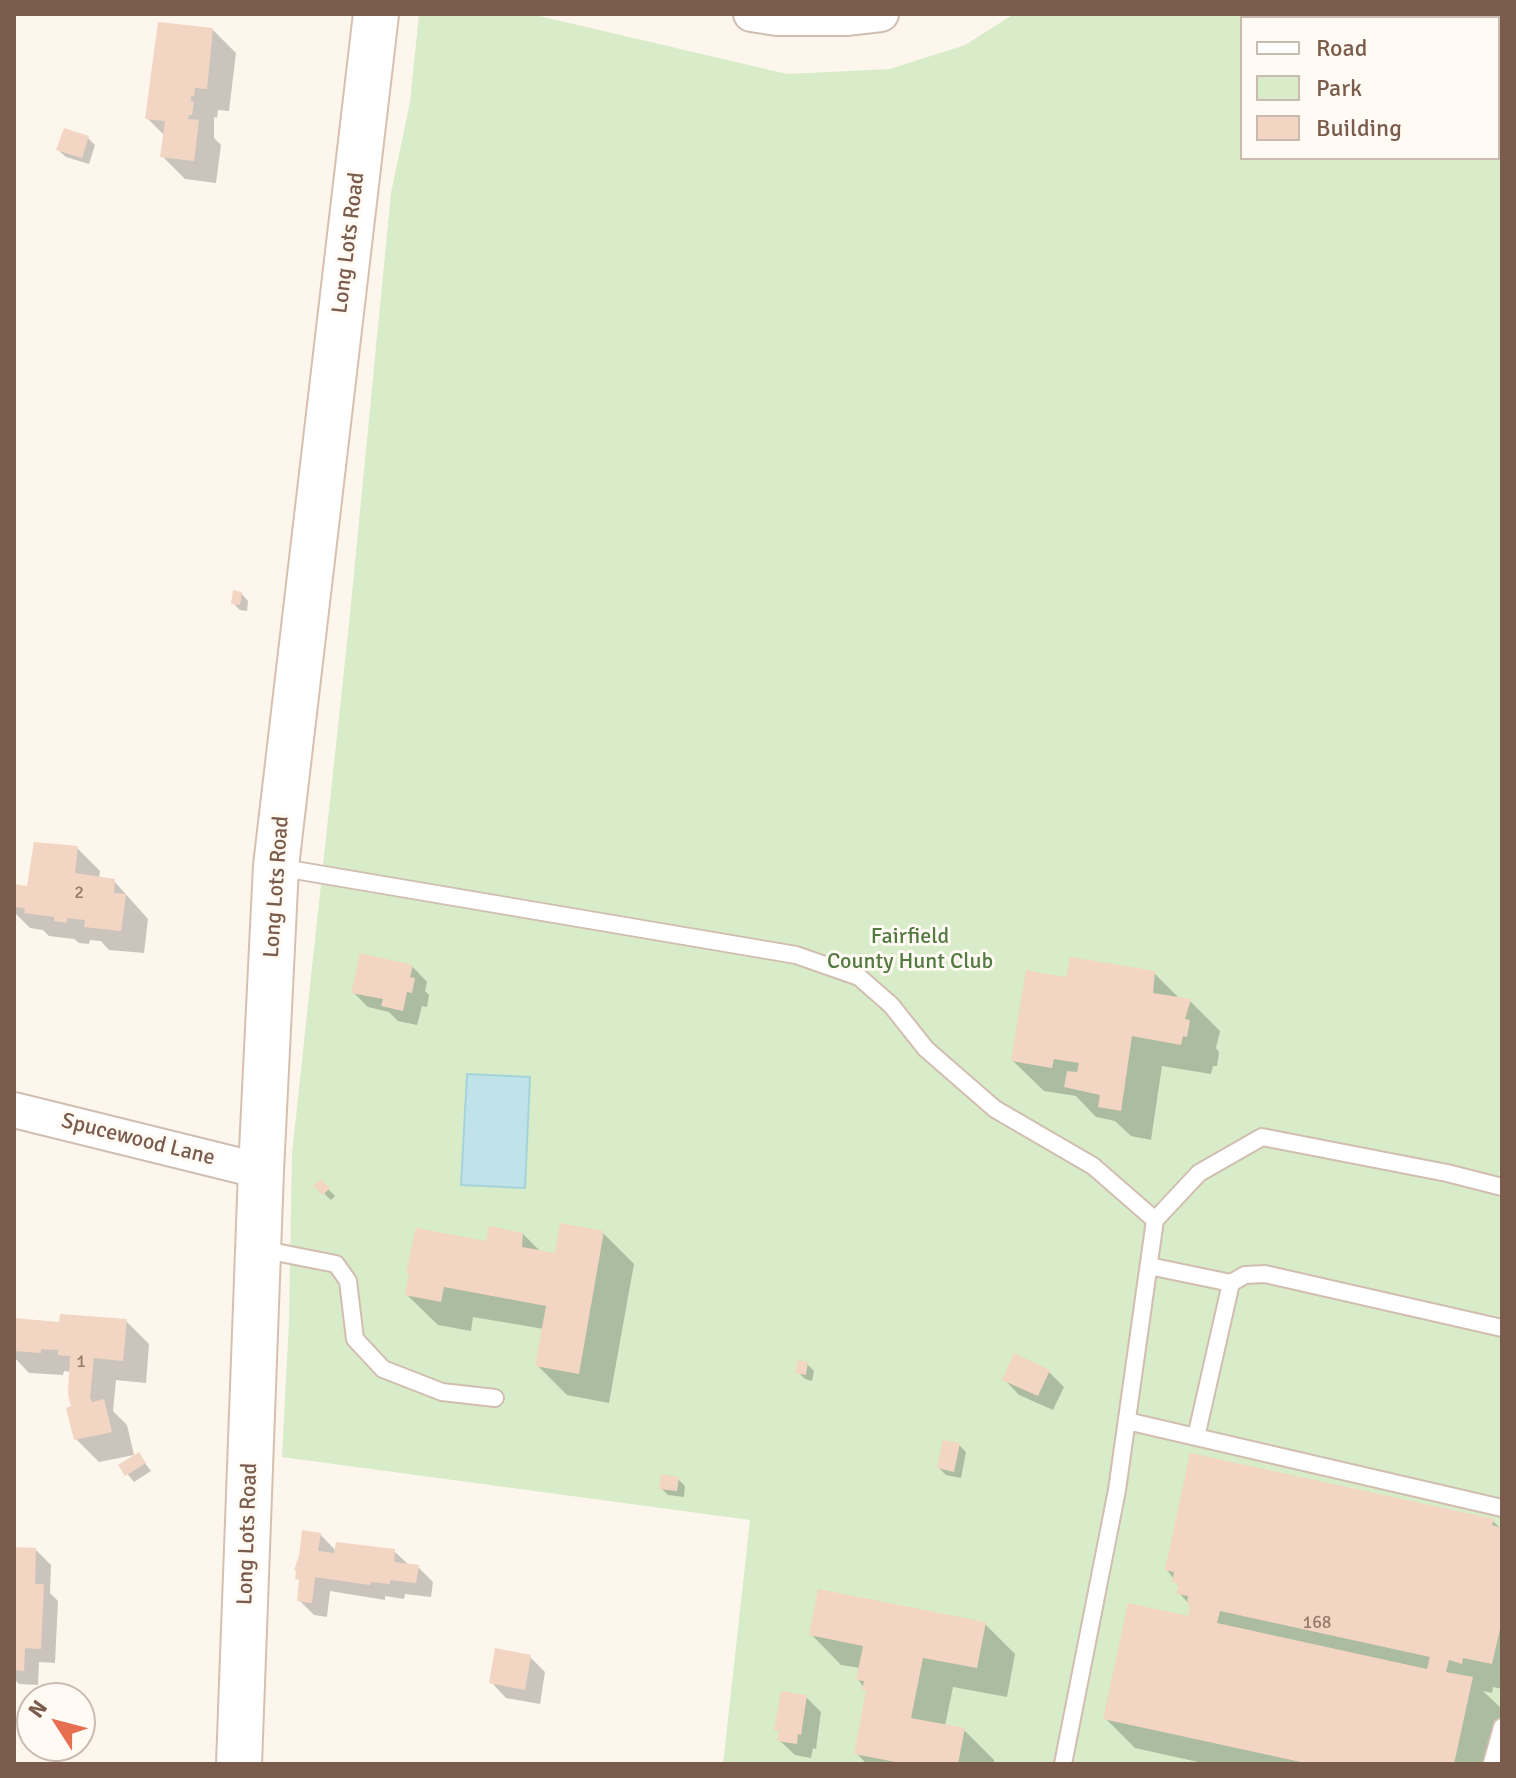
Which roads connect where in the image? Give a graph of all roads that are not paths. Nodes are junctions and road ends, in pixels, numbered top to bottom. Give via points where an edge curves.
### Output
1 (376, 14) edge
2 (751, 14) edge
3 (881, 14) edge
4 (276, 866) junction
5 (14, 1110) edge
6 (261, 1171) junction
7 (1502, 1187) edge
8 (1155, 1220) junction
9 (258, 1248) junction
10 (1149, 1266) junction
11 (1231, 1283) junction
12 (1502, 1328) edge
13 (495, 1398) dead end
14 (1127, 1421) junction
15 (1196, 1437) junction
16 (1502, 1508) edge
17 (1502, 1727) edge
18 (1492, 1763) edge
19 (239, 1764) edge
20 (1063, 1764) edge

1 - 4 main road, Long Lots Road
2 - 3 street
4 - 6 main road, Long Lots Road
4 - 8 lane via 796,955 859,977 891,1005 926,1049 995,1109 1093,1166
5 - 6 street, Spucewood Lane
6 - 9 main road, Long Lots Road
7 - 8 lane via 1262,1137 1199,1173
8 - 10 lane
9 - 13 lane via 336,1264 348,1281 355,1339 383,1369 442,1392
9 - 19 main road, Long Lots Road
10 - 11 lane
10 - 14 lane
11 - 12 lane via 1245,1275 1265,1274
11 - 15 lane
14 - 15 lane
14 - 20 lane
15 - 16 lane
17 - 18 lane

